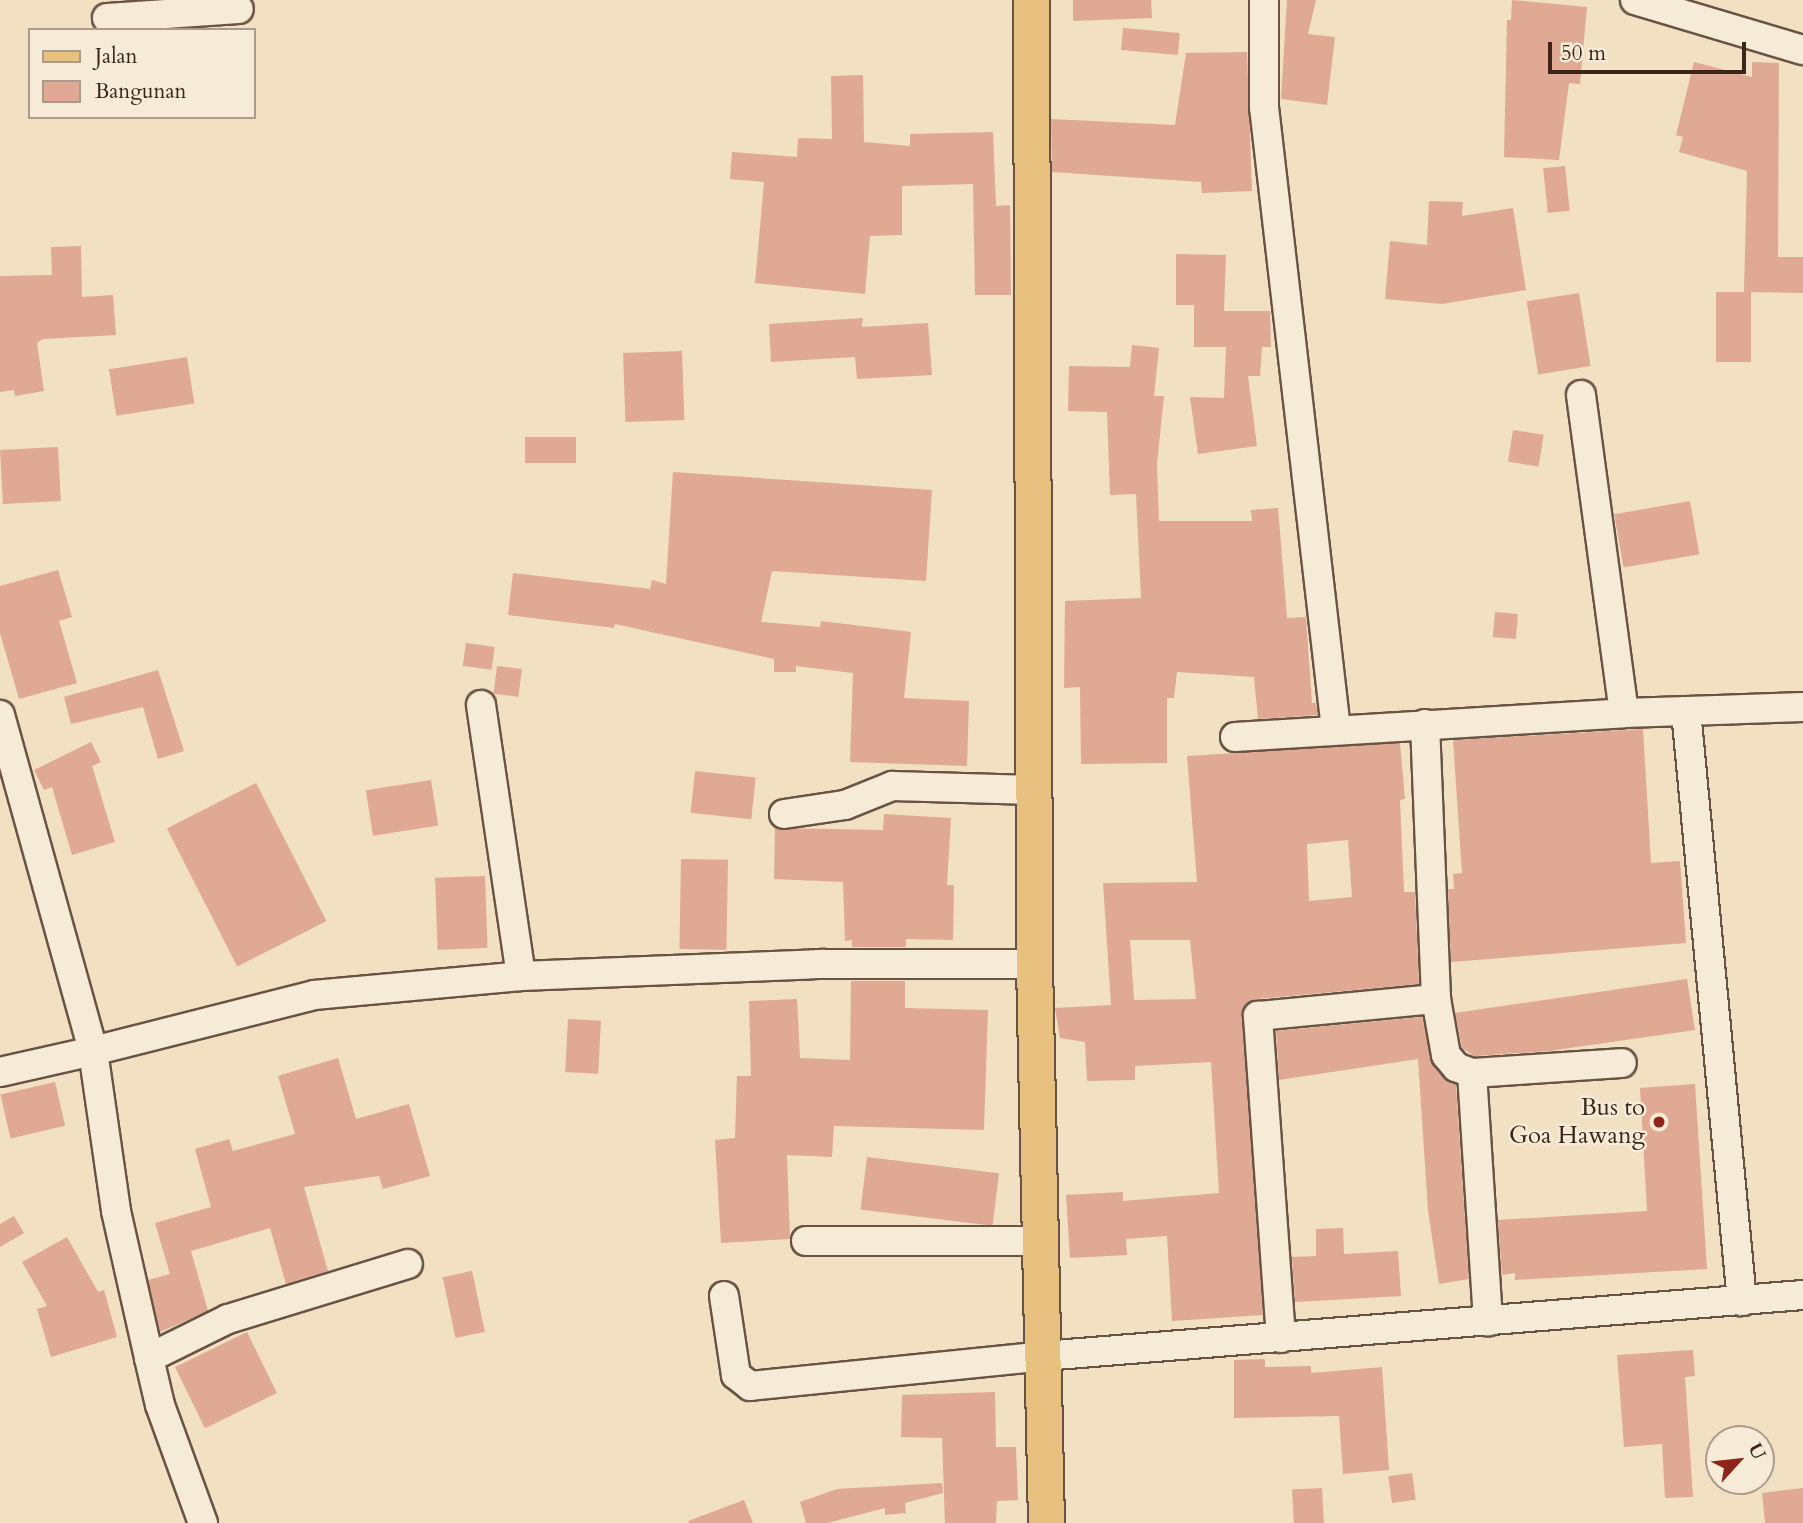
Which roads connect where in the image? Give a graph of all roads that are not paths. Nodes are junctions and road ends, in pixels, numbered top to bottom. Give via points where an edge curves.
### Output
1 (1031, 0) edge
2 (1264, 0) edge
3 (1635, 0) edge
4 (239, 9) dead end
5 (107, 16) edge
6 (1803, 50) edge
7 (1581, 395) dead end
8 (481, 705) dead end
9 (1803, 707) edge
10 (1686, 711) junction
11 (1624, 713) junction
12 (0, 715) edge
13 (1425, 724) junction
14 (1336, 729) junction
15 (1235, 737) dead end
16 (1034, 790) junction
17 (784, 814) dead end
18 (1034, 964) junction
19 (521, 976) junction
20 (1436, 999) junction
21 (93, 1051) junction
22 (1622, 1063) dead end
23 (0, 1072) edge
24 (1472, 1073) junction
25 (806, 1241) dead end
26 (1040, 1241) junction
27 (408, 1264) dead end
28 (1803, 1295) edge
29 (724, 1296) dead end
30 (1742, 1301) junction
31 (1488, 1321) junction
32 (1280, 1338) junction
33 (1043, 1356) junction
34 (149, 1357) junction
35 (203, 1523) edge
36 (1046, 1523) edge

1 - 16 main road
2 - 14 street via 1264,107
3 - 6 street
4 - 5 street
7 - 11 street
8 - 19 street
9 - 10 street
10 - 11 street
10 - 30 street
11 - 13 street
12 - 21 street
13 - 14 street
13 - 20 street
14 - 15 street
16 - 17 street via 892,786 845,804
16 - 18 main road
18 - 19 street via 824,964
18 - 26 main road
19 - 21 street via 314,995
20 - 24 street via 1447,1055 1456,1068
20 - 32 street via 1258,1016
21 - 23 street
21 - 34 street via 116,1211
22 - 24 street
24 - 31 street
25 - 26 street
26 - 33 main road
27 - 34 street via 228,1319
28 - 30 street
29 - 33 street via 736,1375 750,1385
30 - 31 street
31 - 32 street
32 - 33 street
33 - 36 main road
34 - 35 street via 160,1405

